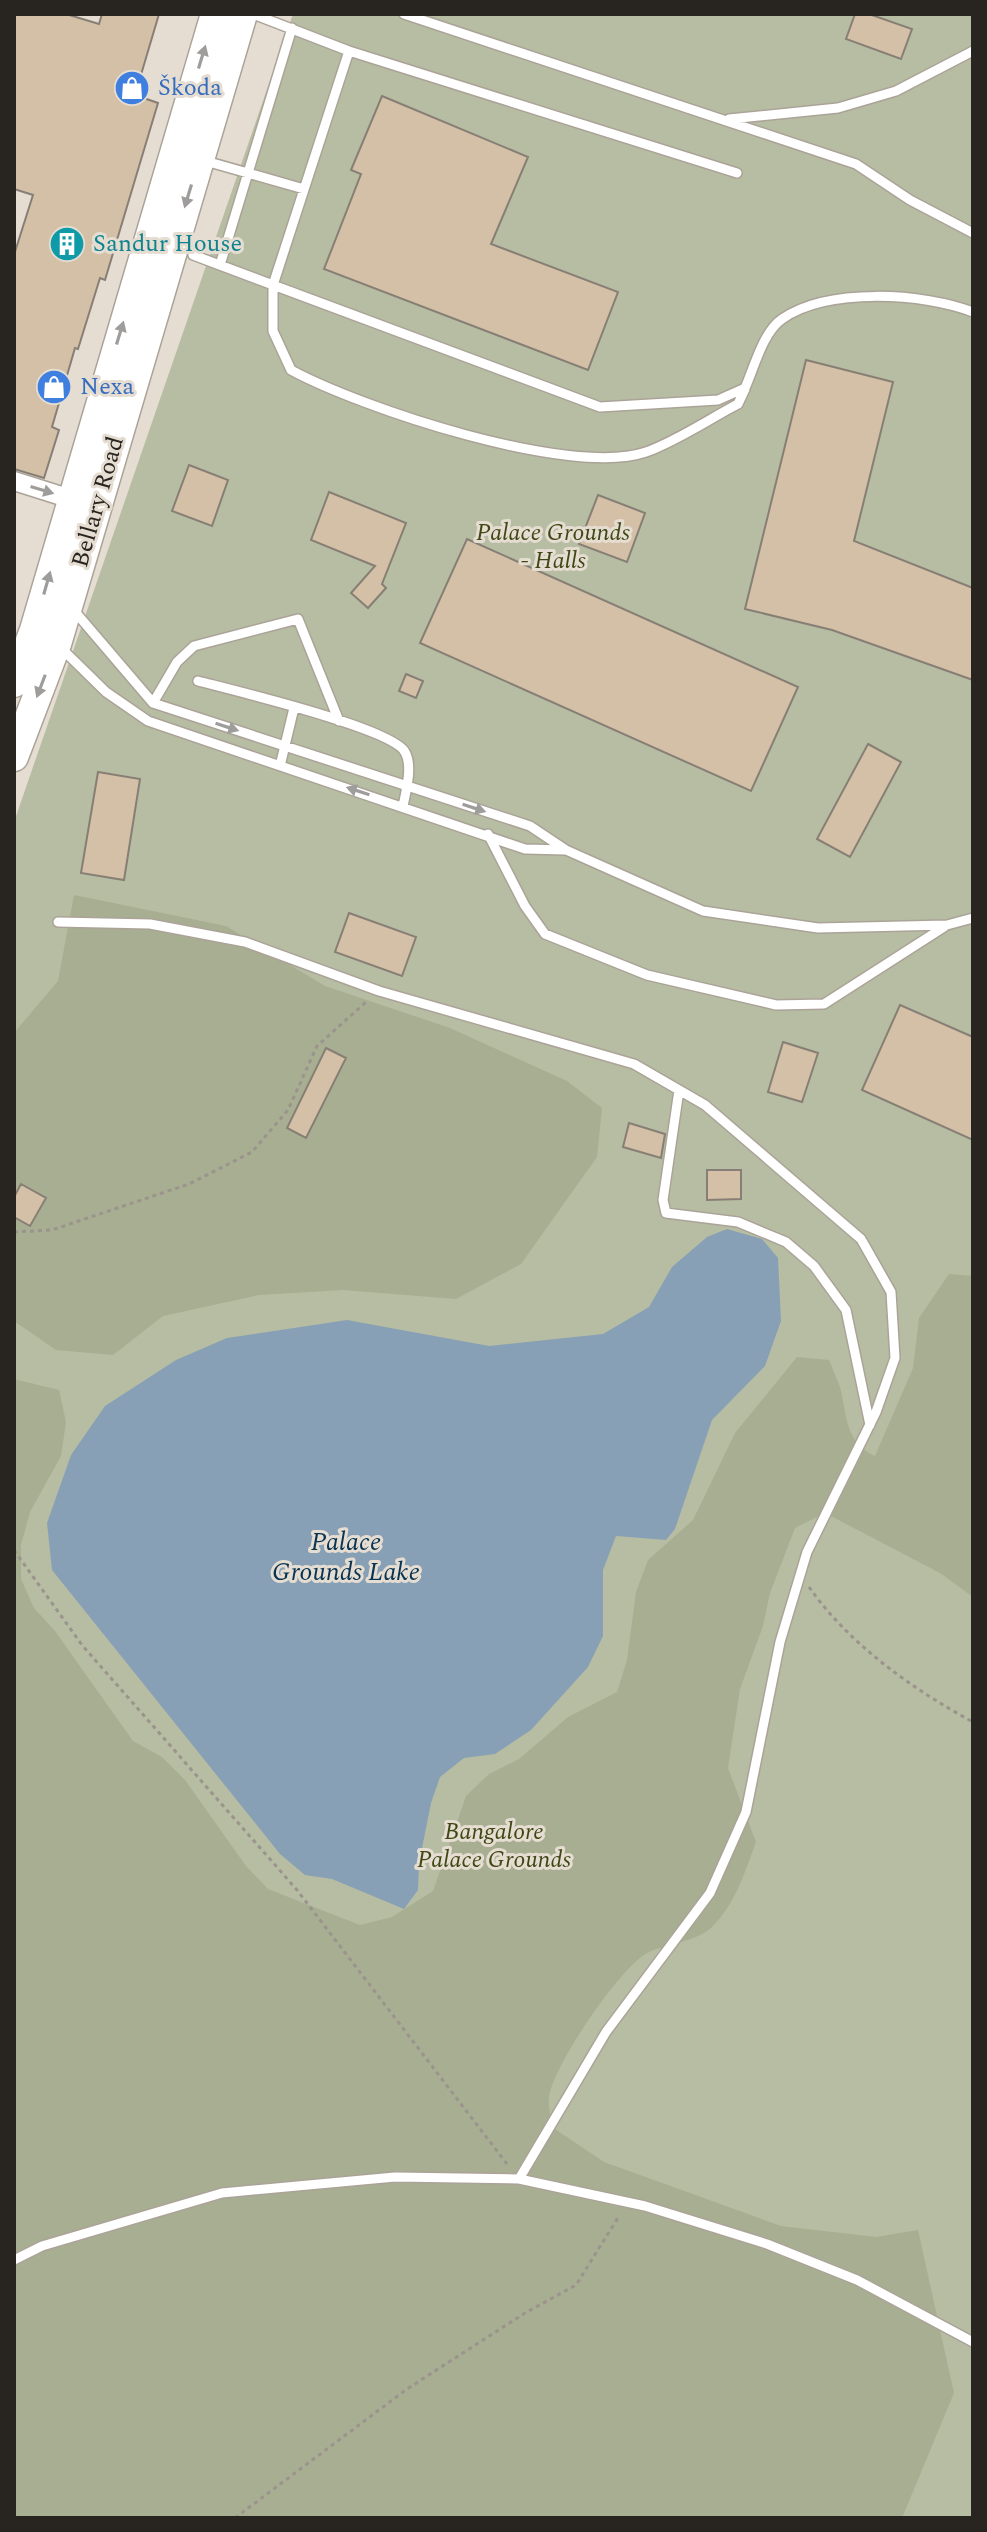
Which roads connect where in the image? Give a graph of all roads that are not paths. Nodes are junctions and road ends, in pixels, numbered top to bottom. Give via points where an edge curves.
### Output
1 (215, 14) edge
2 (243, 14) edge
3 (253, 14) edge
4 (404, 14) edge
5 (292, 28) junction
6 (349, 51) junction
7 (973, 51) edge
8 (726, 120) junction
9 (199, 159) junction
10 (737, 173) dead end
11 (250, 174) junction
12 (304, 189) junction
13 (973, 233) edge
14 (193, 255) dead end
15 (220, 265) junction
16 (273, 285) junction
17 (973, 312) edge
18 (745, 388) junction
19 (14, 481) edge
20 (71, 499) junction
21 (69, 604) junction
22 (57, 644) junction
23 (198, 681) dead end
24 (14, 683) edge
25 (153, 703) junction
26 (294, 708) junction
27 (339, 721) junction
28 (286, 747) junction
29 (14, 757) edge
30 (280, 766) junction
31 (407, 786) junction
32 (403, 806) junction
33 (488, 834) junction
34 (566, 850) junction
35 (973, 918) edge
36 (58, 922) dead end
37 (947, 925) junction
38 (679, 1090) junction
39 (870, 1425) junction
40 (519, 2179) junction
41 (14, 2260) edge
42 (973, 2342) edge

20 -> 1 main road, Bellary Road
2 - 9 main road, Bellary Road
3 - 5 lane
4 - 8 lane
5 - 6 lane
5 - 11 lane
6 - 10 lane
6 - 12 lane
7 - 8 lane via 896,91 838,108
8 - 13 lane via 856,164
9 - 11 lane
9 -> 21 main road, Bellary Road
11 - 12 lane
11 - 15 lane
12 - 16 lane
14 - 15 lane
15 - 16 lane
16 - 18 lane via 600,407 718,400
16 - 18 lane via 273,331 291,370 505,447 582,457 644,453 738,404
17 - 18 lane via 897,294 833,301 797,312 780,320
19 -> 20 street
24 -> 20 main road, Bellary Road
21 - 22 main road, Bellary Road
21 - 25 lane
22 -> 29 main road, Bellary Road
22 - 30 lane via 106,692 148,721
23 - 26 lane
25 - 27 lane via 177,662 194,646 298,619
25 -> 28 lane
26 - 27 lane
26 - 28 lane
27 - 31 lane via 397,742 408,759
28 - 30 lane
28 - 31 lane
32 -> 30 lane
31 - 32 lane
31 -> 34 lane via 530,826
32 - 33 lane
33 - 34 lane via 525,849
33 - 37 lane via 545,934 647,975 776,1005 824,1004
34 - 37 lane via 703,911 818,928
35 - 37 lane
36 - 38 lane via 150,924 245,942 379,991 634,1064
38 - 39 lane via 705,1105 861,1239 884,1278 891,1292 895,1358
38 - 39 lane via 663,1200 666,1213 738,1222 786,1242 814,1266 846,1310
39 - 40 lane via 807,1552 780,1642 746,1812 710,1893 606,2032
40 - 41 lane via 395,2177 222,2193 42,2246
40 - 42 lane via 627,2203 767,2244 844,2274

